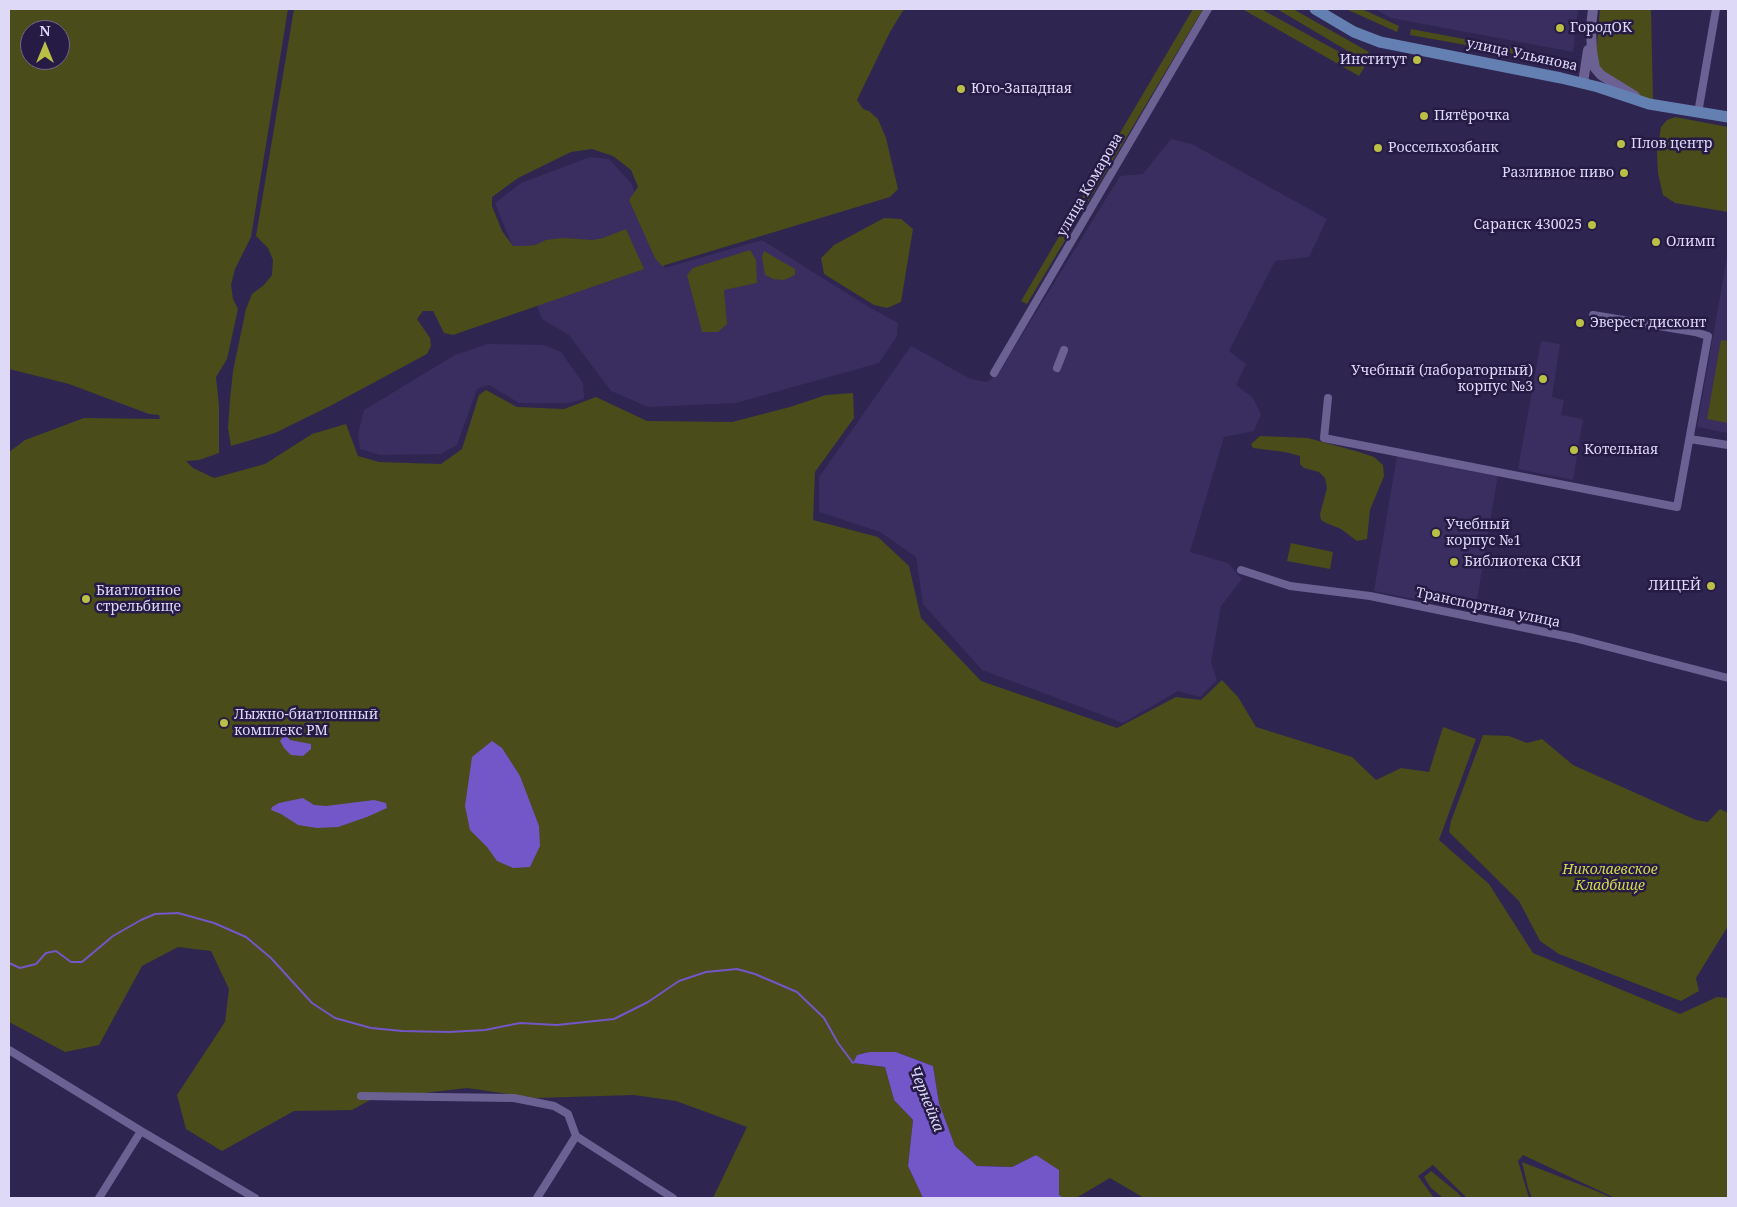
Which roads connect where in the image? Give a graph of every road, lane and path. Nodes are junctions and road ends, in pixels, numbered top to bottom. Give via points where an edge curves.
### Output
1 (1208, 9) edge
2 (1315, 9) edge
3 (1593, 9) edge
4 (1716, 9) edge
5 (1591, 30) junction
6 (1583, 84) junction
7 (1649, 104) junction
8 (1698, 113) junction
9 (1728, 117) edge
10 (1593, 315) dead end
11 (1064, 350) dead end
12 (1057, 368) dead end
13 (994, 373) dead end
14 (1328, 398) dead end
15 (1690, 439) junction
16 (1728, 445) edge
17 (1241, 570) dead end
18 (1728, 678) edge
19 (9, 1050) edge
20 (362, 1096) dead end
21 (142, 1131) junction
22 (576, 1136) junction
23 (99, 1198) edge
24 (255, 1198) edge
25 (537, 1198) edge
26 (672, 1198) edge

1 - 13 street, улица Комарова
2 - 6 main road, улица Ульянова via 1354,32 1380,42
3 - 5 street
4 - 8 street
5 - 6 street
5 - 7 street via 1595,68
6 - 7 main road, улица Ульянова
7 - 8 main road, улица Ульянова
8 - 9 main road, улица Ульянова
10 - 15 street via 1708,336
11 - 12 street
14 - 15 street via 1324,438 1677,507
15 - 16 street
17 - 18 street, Транспортная улица via 1290,586 1370,596 1574,638
19 - 21 street
20 - 22 street via 514,1098 554,1106 568,1114
21 - 23 street
21 - 24 street
22 - 25 street
22 - 26 street

